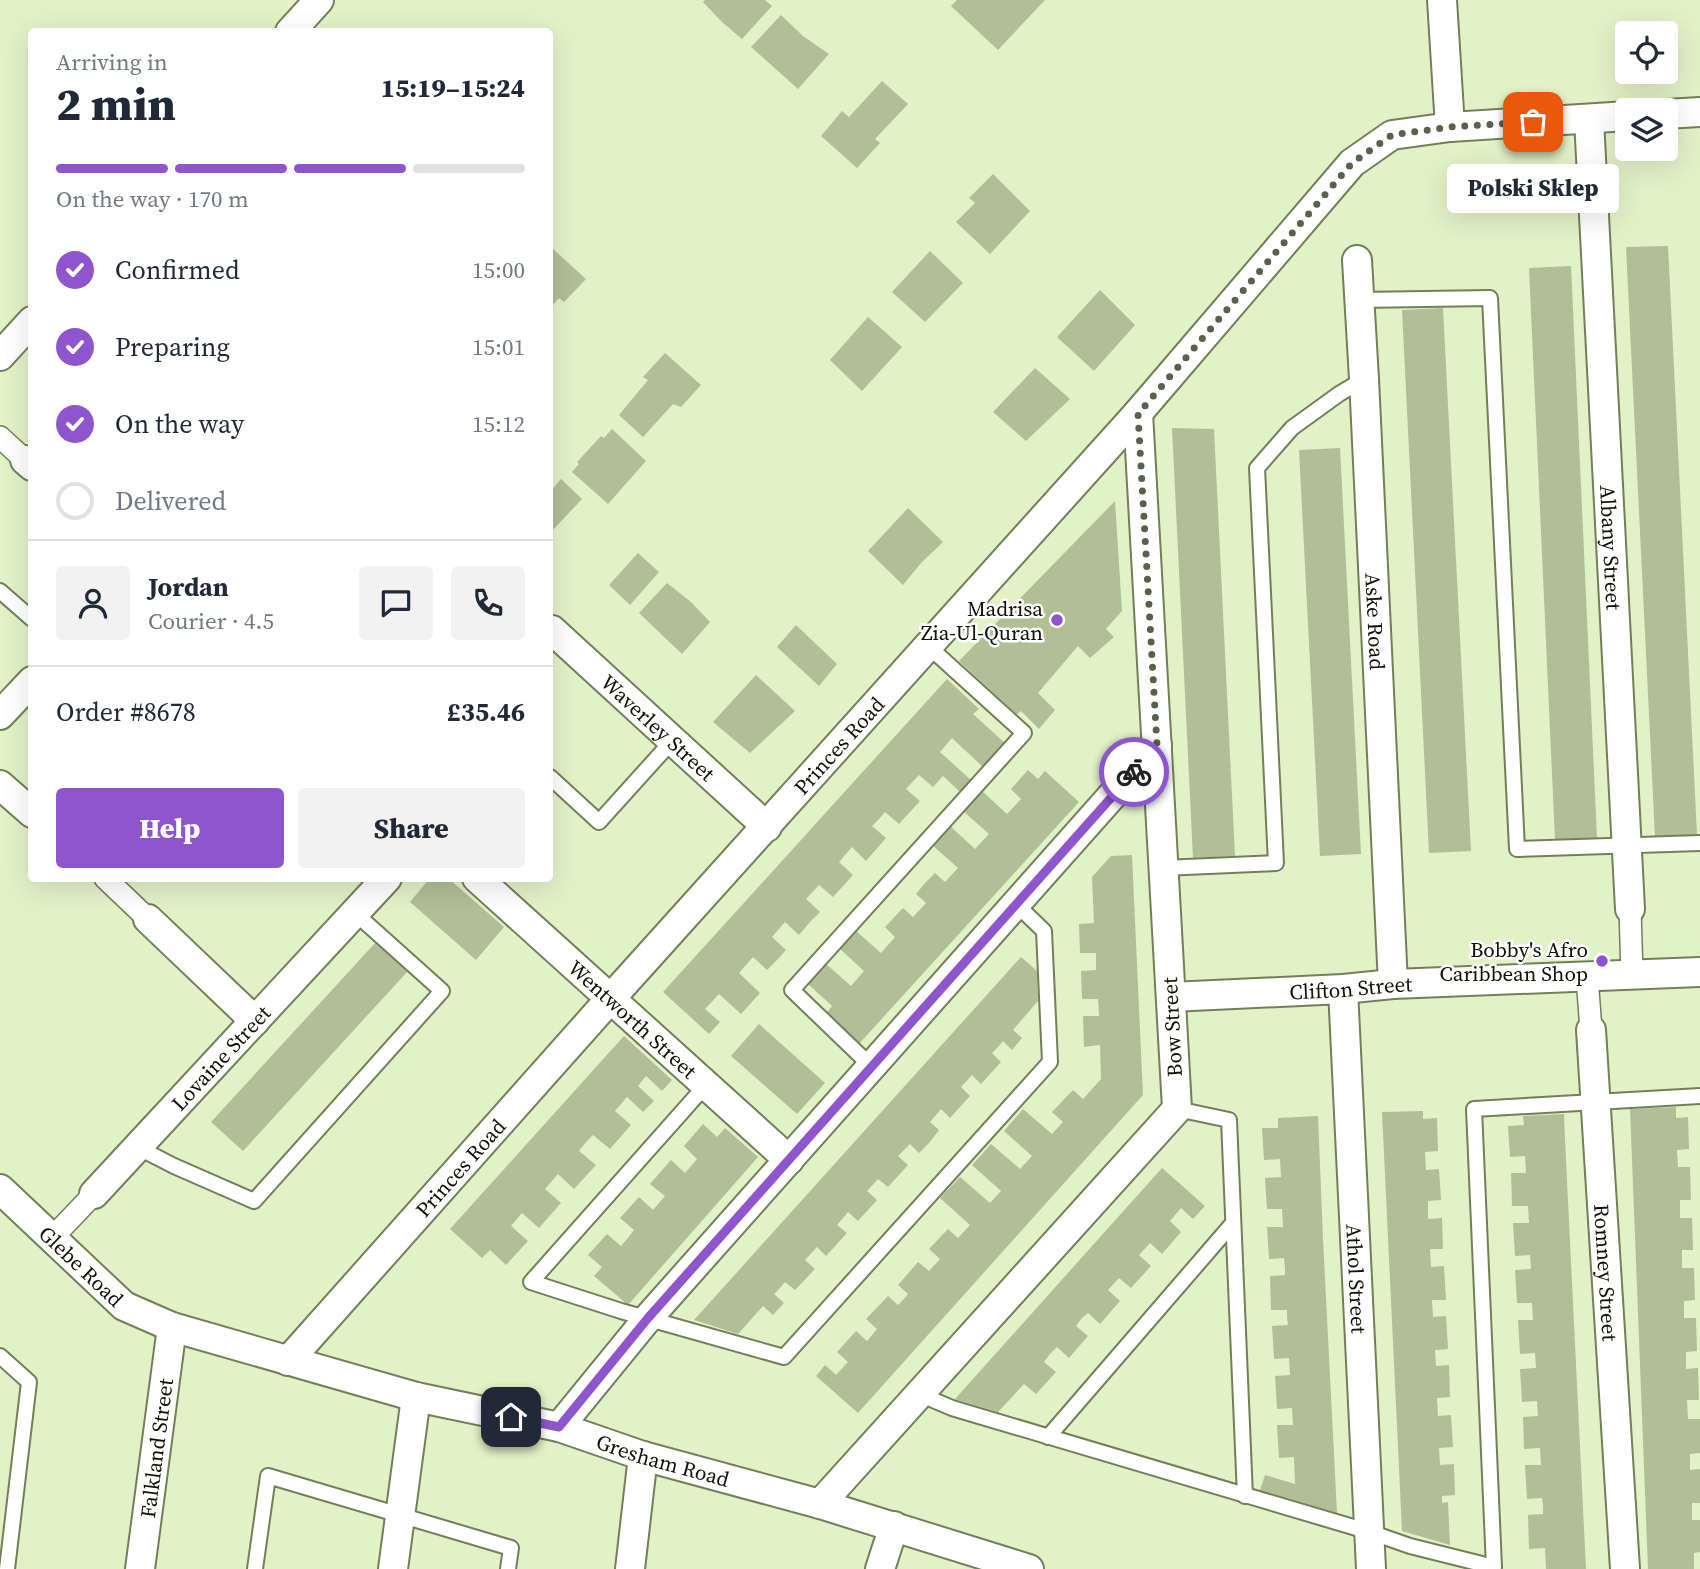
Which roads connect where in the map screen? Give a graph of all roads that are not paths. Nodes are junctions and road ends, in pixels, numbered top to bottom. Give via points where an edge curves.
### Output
1 (319, 0) edge
2 (1442, 0) edge
3 (294, 28) edge
4 (1700, 111) edge
5 (1678, 113) edge
6 (1615, 117) edge
7 (1589, 119) junction
8 (1450, 127) junction
9 (1357, 260) dead end
10 (1359, 300) junction
11 (28, 325) edge
12 (0, 356) edge
13 (1364, 379) junction
14 (1138, 414) junction
15 (0, 437) edge
16 (28, 463) edge
17 (0, 592) edge
18 (28, 616) edge
19 (553, 631) edge
20 (927, 645) junction
21 (28, 685) edge
22 (0, 715) edge
23 (673, 740) junction
24 (1157, 745) junction
25 (553, 780) edge
26 (0, 785) edge
27 (28, 810) edge
28 (767, 827) junction
29 (1700, 843) edge
30 (1629, 847) junction
31 (1163, 869) junction
32 (108, 882) edge
33 (383, 882) edge
34 (481, 882) edge
35 (1016, 904) junction
36 (1630, 909) joint
37 (355, 913) junction
38 (148, 919) joint
39 (1700, 972) edge
40 (1632, 975) junction
41 (1587, 977) junction
42 (1393, 984) junction
43 (1343, 989) junction
44 (1171, 997) junction
45 (611, 998) junction
46 (255, 1021) junction
47 (1591, 1030) joint
48 (872, 1067) junction
49 (706, 1085) junction
50 (1700, 1096) edge
51 (1595, 1102) junction
52 (1177, 1109) junction
53 (137, 1147) junction
54 (789, 1160) junction
55 (0, 1189) edge
56 (94, 1194) joint
57 (1233, 1223) junction
58 (52, 1238) junction
59 (648, 1318) junction
60 (172, 1327) junction
61 (0, 1356) edge
62 (288, 1361) junction
63 (919, 1394) junction
64 (415, 1397) junction
65 (559, 1427) junction
66 (1048, 1437) junction
67 (643, 1456) junction
68 (1245, 1496) junction
69 (820, 1504) junction
70 (401, 1515) junction
71 (894, 1526) junction
72 (1370, 1532) junction
73 (6, 1569) edge
74 (140, 1569) edge
75 (256, 1569) edge
76 (393, 1569) edge
77 (508, 1569) edge
78 (630, 1569) edge
79 (880, 1569) edge
80 (1029, 1569) edge
81 (1371, 1569) edge
82 (1625, 1569) edge

1 - 3 street
2 - 8 street
4 - 5 street
6 - 7 street
7 - 8 street
7 - 30 street, Albany Street
8 - 14 street, Princes Road via 1392,135 1352,163
9 - 10 street, Aske Road
10 - 13 street, Aske Road
10 - 30 lane via 1490,298 1517,849
11 - 12 street
13 - 31 lane via 1292,428 1257,468 1276,863
13 - 42 street, Aske Road
14 - 20 street, Princes Road
14 - 24 street, Bow Street
15 - 16 street
17 - 18 lane
19 - 23 street, Waverley Street
20 - 28 street, Princes Road
20 - 48 lane via 1024,733 792,990
21 - 22 street
23 - 25 lane via 599,822
23 - 28 street, Waverley Street
24 - 31 street, Bow Street
24 - 35 street
26 - 27 street
28 - 45 street, Princes Road
29 - 30 lane
30 - 36 street, Albany Street
31 - 44 street, Bow Street
32 - 38 street
33 - 37 street, Lovaine Street
34 - 45 street, Wentworth Street
35 - 48 street
35 - 59 lane via 1044,931 1050,1062 784,1357
36 - 40 street, Albany Street
37 - 46 street, Lovaine Street
37 - 53 lane via 442,991 254,1201
38 - 46 street
39 - 40 street, Clifton Street
40 - 41 street, Clifton Street
41 - 42 street, Clifton Street
41 - 47 street, Romney Street
42 - 43 street, Clifton Street
43 - 44 street, Clifton Street
43 - 72 street, Athol Street
44 - 52 street, Bow Street
45 - 49 street, Wentworth Street
45 - 62 street, Princes Road
46 - 53 street, Lovaine Street
47 - 51 street, Romney Street
48 - 54 street
49 - 54 street, Wentworth Street
49 - 59 lane via 531,1282
50 - 51 lane
51 - 72 lane via 1474,1109 1494,1567
51 - 82 street, Romney Street
52 - 57 lane via 1229,1120
52 - 63 street
53 - 56 street, Lovaine Street
54 - 59 street
55 - 58 street, Glebe Road
56 - 58 street, Lovaine Street
57 - 66 lane
57 - 68 lane
58 - 60 street, Glebe Road via 124,1306
59 - 65 street
60 - 62 street, Gresham Road
60 - 74 street, Falkland Street
61 - 73 lane via 29,1382
62 - 64 street, Gresham Road
63 - 66 lane
63 - 69 street
64 - 65 street, Gresham Road
64 - 70 street
65 - 67 street, Gresham Road
66 - 68 lane
67 - 69 street, Gresham Road
67 - 78 street
68 - 72 lane
69 - 71 street, Gresham Road
70 - 75 lane via 268,1476
70 - 76 street
70 - 77 lane via 511,1548
71 - 79 street
71 - 80 street, Gresham Road
72 - 81 street, Athol Street

